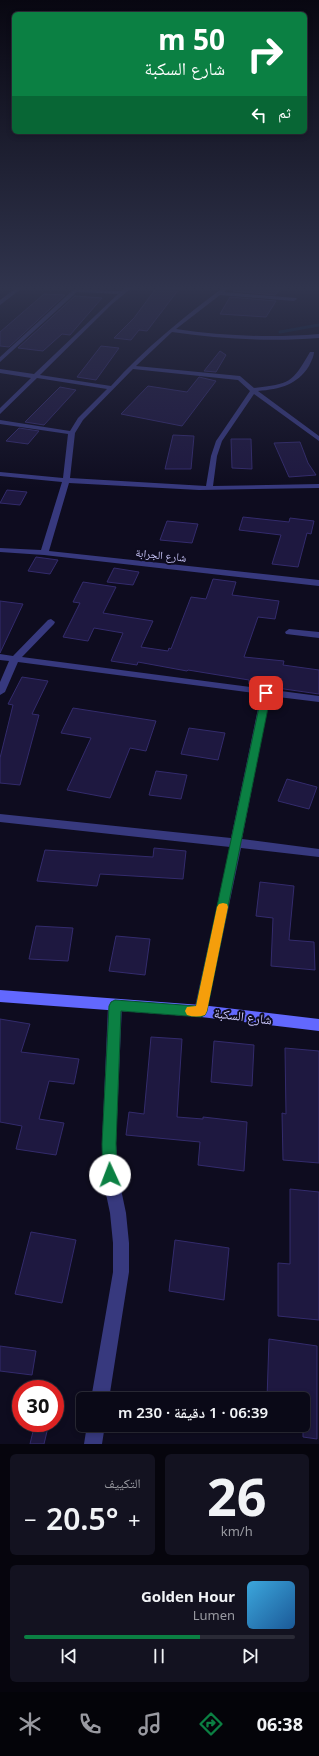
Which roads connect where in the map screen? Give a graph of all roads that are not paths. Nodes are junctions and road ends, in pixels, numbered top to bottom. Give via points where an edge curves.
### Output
1 (59, 353) edge
2 (146, 353) edge
3 (312, 354) dead end
4 (131, 367) junction
5 (0, 370) edge
6 (35, 377) junction
7 (112, 388) junction
8 (254, 390) junction
9 (0, 412) edge
10 (0, 422) edge
11 (72, 433) junction
12 (319, 439) edge
13 (0, 474) edge
14 (66, 481) junction
15 (319, 486) edge
16 (209, 488) junction
17 (0, 550) edge
18 (44, 553) junction
19 (319, 584) edge
20 (51, 622) dead end
21 (289, 632) dead end
22 (319, 635) edge
23 (0, 657) edge
24 (15, 659) junction
25 (0, 692) edge
26 (266, 693) junction
27 (319, 699) edge
28 (0, 818) edge
29 (236, 843) junction
30 (319, 853) edge
31 (0, 996) edge
32 (115, 1006) junction
33 (201, 1011) junction
34 (319, 1025) edge
35 (101, 1392) edge
36 (95, 1432) edge
37 (93, 1444) edge

1 - 6 street
2 - 4 street
3 - 8 street via 305,369 297,378 281,386
4 - 7 street
4 - 8 street via 240,378
5 - 6 street
6 - 7 street
6 - 9 street
7 - 11 street via 80,419
8 - 12 street
8 - 16 street via 219,441
10 - 11 street
11 - 14 street
13 - 14 street
14 - 16 street
14 - 18 street
15 - 16 street
17 - 18 street, شارع الجرابة
18 - 19 street, شارع الجرابة
20 - 24 street
21 - 22 street
23 - 24 street
24 - 25 street
24 - 26 street
26 - 27 street
26 - 29 street
28 - 29 street
29 - 30 street
29 - 33 street
31 - 32 main road, شارع السكبة
32 - 33 main road, شارع السكبة
32 - 35 street via 109,1144 110,1175 121,1242 121,1272
33 - 34 main road, شارع السكبة
36 - 37 street

